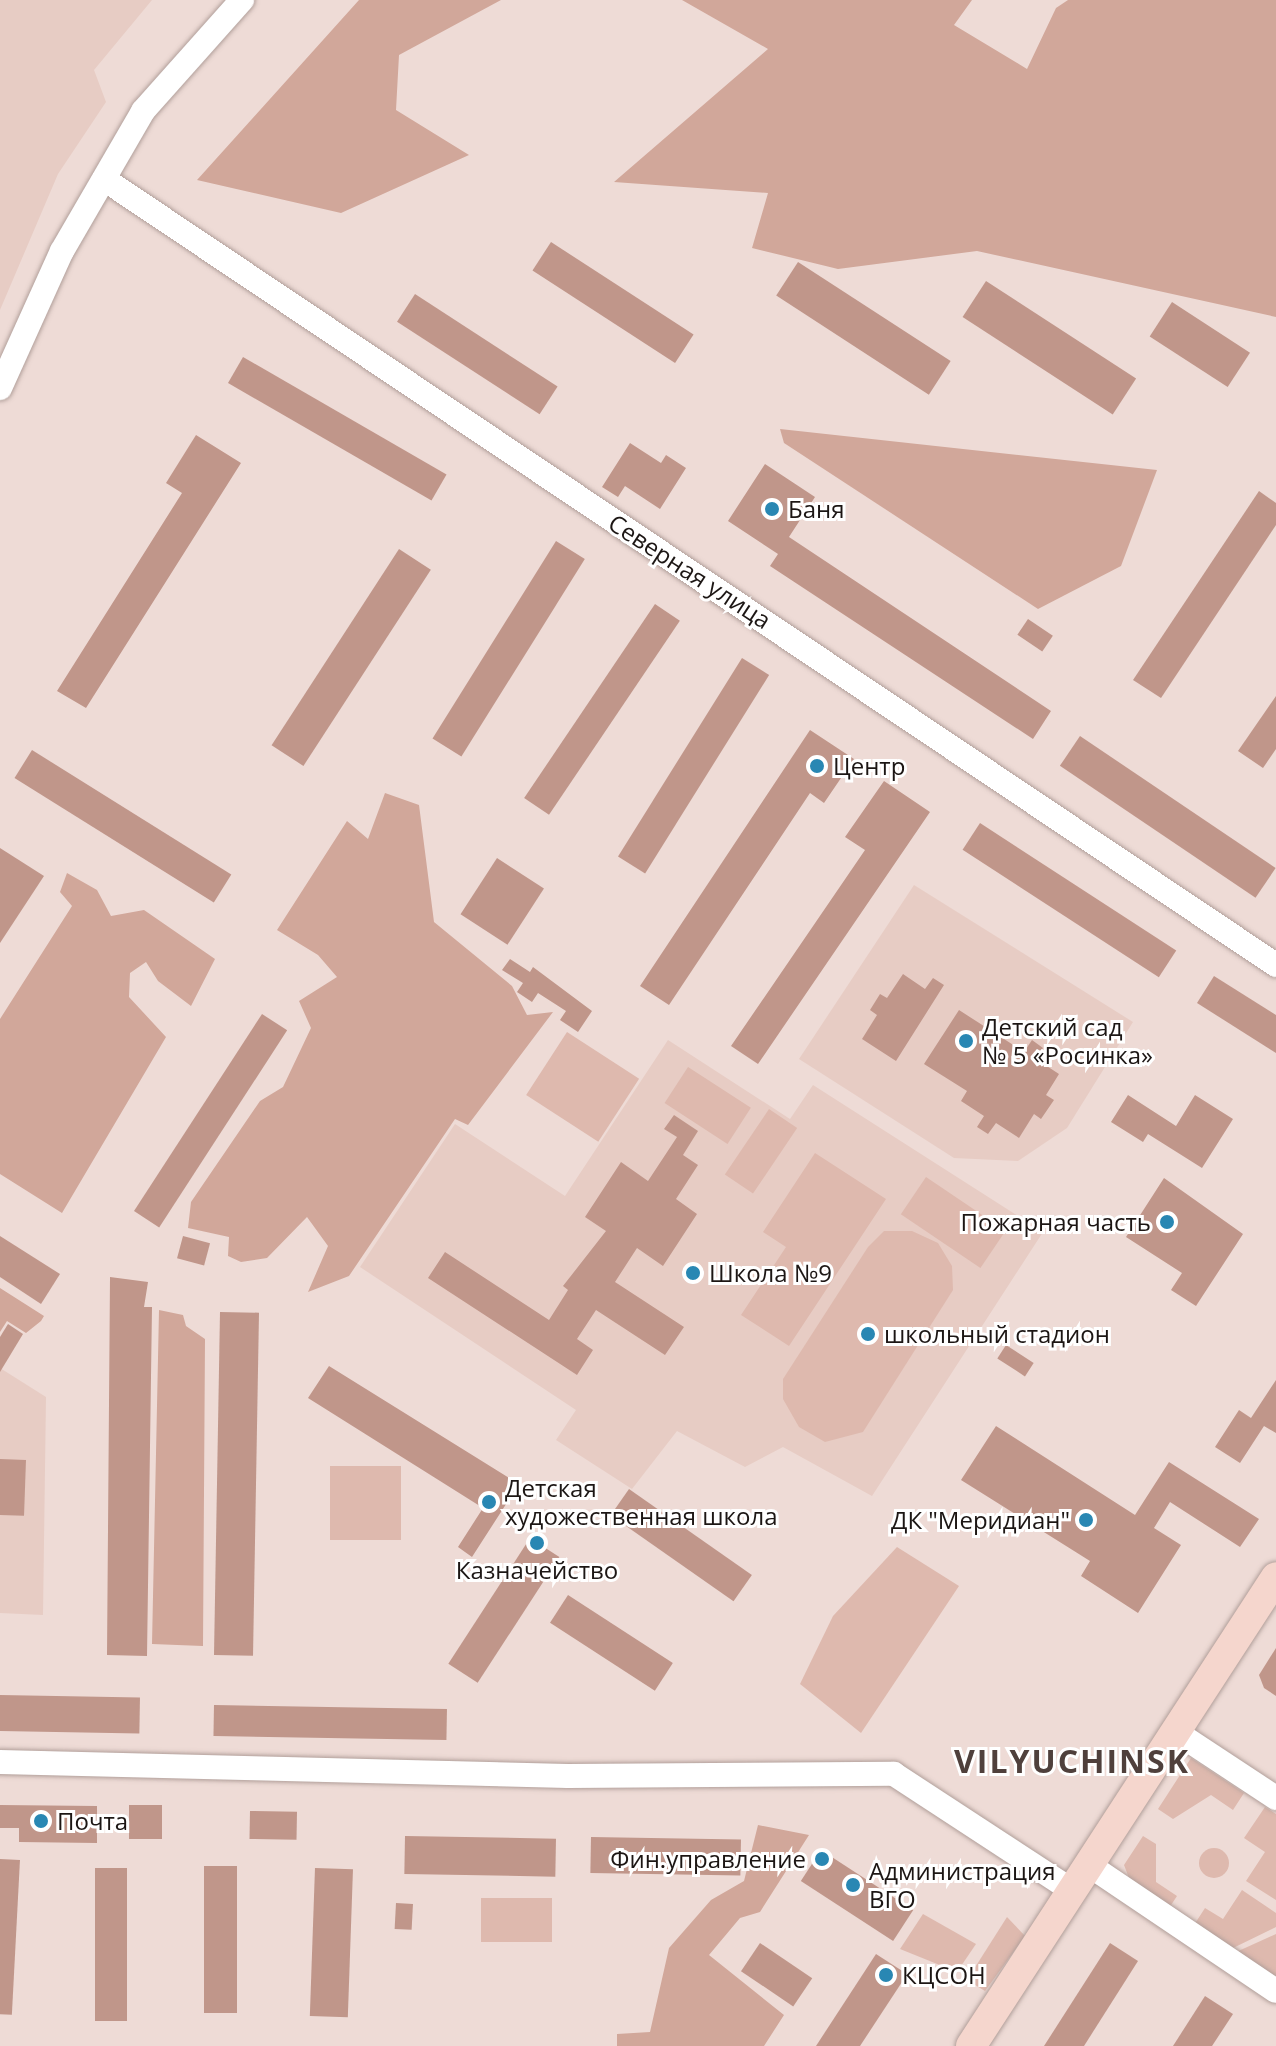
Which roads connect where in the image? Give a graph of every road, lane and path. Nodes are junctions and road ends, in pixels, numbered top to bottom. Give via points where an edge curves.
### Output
1 (242, 0) edge
2 (104, 179) junction
3 (0, 388) edge
4 (1276, 965) edge
5 (1276, 1577) edge
6 (1176, 1732) junction
7 (0, 1762) edge
8 (1276, 1798) edge
9 (1089, 1865) junction
10 (1073, 1891) junction
11 (1276, 1991) edge
12 (971, 2046) edge

1 - 2 street via 143,111
2 - 3 street via 62,251
2 - 4 street, Северная улица
5 - 6 main road
6 - 8 street
6 - 9 main road
7 - 10 street via 580,1777 894,1774
9 - 10 main road
9 - 11 street
10 - 12 main road

